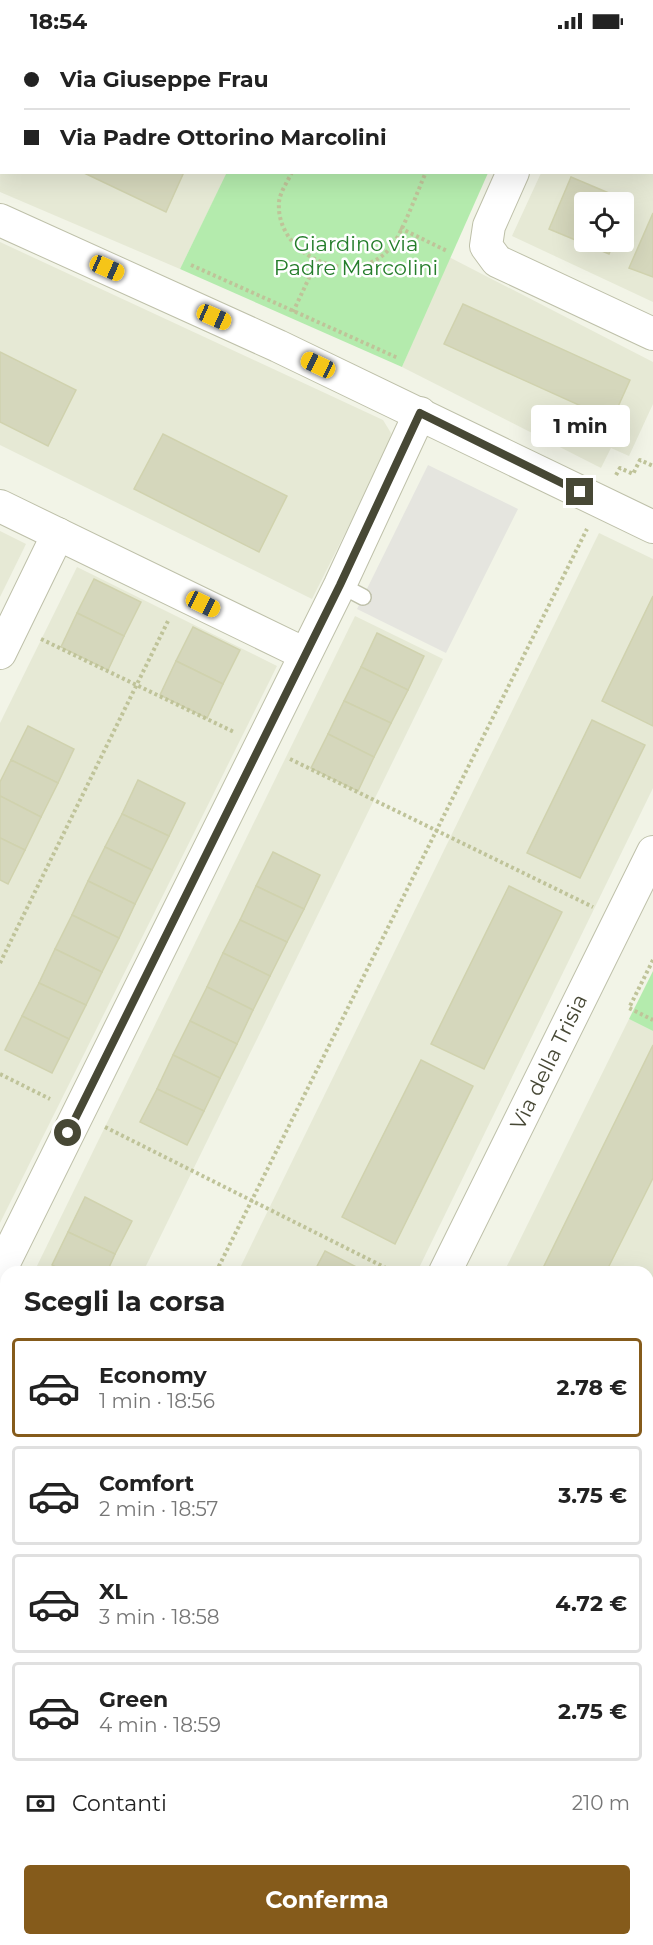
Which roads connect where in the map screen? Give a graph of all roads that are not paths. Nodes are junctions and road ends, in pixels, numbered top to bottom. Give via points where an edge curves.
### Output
1 (512, 174) edge
2 (0, 220) edge
3 (653, 334) edge
4 (420, 413) junction
5 (0, 506) edge
6 (651, 522) edge
7 (58, 534) junction
8 (0, 653) edge
9 (305, 654) junction
10 (653, 852) edge
11 (2, 1266) edge
12 (448, 1266) edge

1 - 3 street via 489,226 486,246 497,261
2 - 4 street
4 - 6 street via 601,502
4 - 9 street via 351,591
5 - 7 street
7 - 8 street
7 - 9 street
9 - 11 street
10 - 12 street, Via della Trisia

